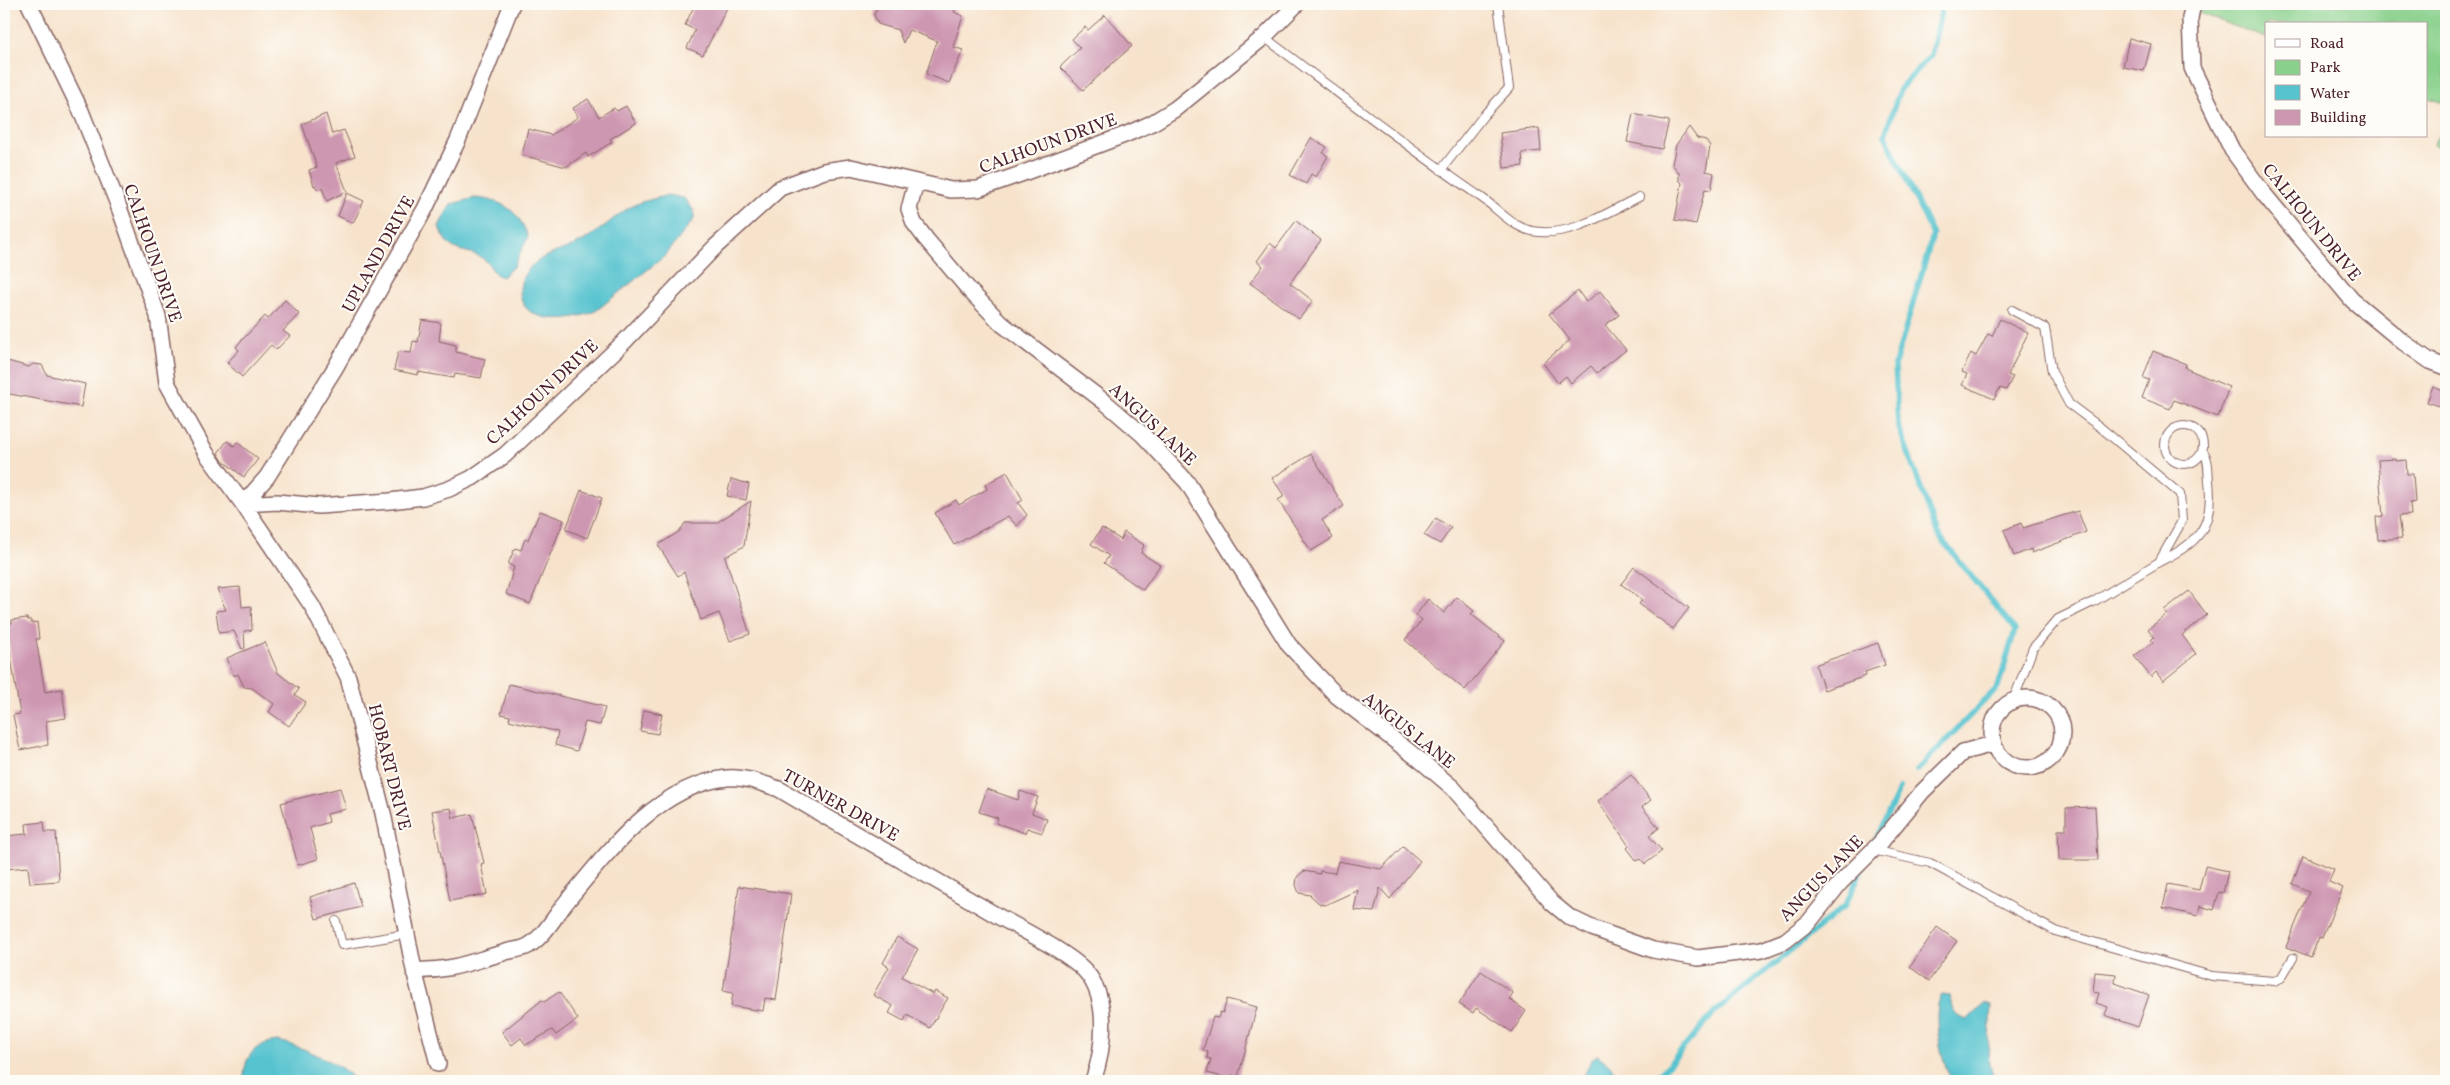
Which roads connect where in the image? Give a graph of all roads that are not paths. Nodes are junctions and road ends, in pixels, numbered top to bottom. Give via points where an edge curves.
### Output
1 (29, 4) edge
2 (512, 4) edge
3 (1297, 4) edge
4 (1498, 4) edge
5 (2193, 4) edge
6 (1264, 37) junction
7 (1441, 170) junction
8 (916, 183) junction
9 (1639, 197) dead end
10 (2012, 310) dead end
11 (2446, 367) edge
12 (2202, 451) junction
13 (243, 504) junction
14 (2159, 562) junction
15 (2013, 701) junction
16 (1993, 744) junction
17 (1873, 850) junction
18 (336, 921) dead end
19 (407, 934) junction
20 (2293, 958) dead end
21 (414, 970) junction
22 (438, 1064) dead end
23 (1093, 1081) edge

1 - 13 street, CALHOUN DRIVE via 81,111 117,202 158,316 167,383 206,452
2 - 13 street, UPLAND DRIVE via 458,140 425,210 267,477
3 - 6 street, CALHOUN DRIVE
4 - 7 lane via 1509,88
5 - 11 street, CALHOUN DRIVE via 2190,18 2192,68 2232,150 2352,300 2403,342 2430,361
6 - 7 lane
6 - 8 street, CALHOUN DRIVE via 1175,109 1127,134 978,189 951,190
7 - 9 lane via 1518,227 1533,231 1570,230
8 - 13 street, CALHOUN DRIVE via 851,167 824,171 780,188 715,247 626,340 505,455 472,478 449,489 423,497 320,506 277,502
8 - 17 street, ANGUS LANE via 909,209 914,223 971,292 1002,324 1106,403 1166,458 1192,489 1289,645 1337,696 1452,788 1552,903 1570,917 1653,950 1698,958 1762,950 1786,941 1809,922 1840,883
10 - 14 lane via 2045,328 2052,372 2069,404 2180,494 2182,521
12 - 12 lane via 2202,439 2190,427 2174,429 2166,438 2166,452 2178,463 2195,461
12 - 14 lane via 2207,456 2210,493 2206,527 2185,549
13 - 19 street, HOBART DRIVE via 312,606 348,676 383,813
14 - 15 lane via 2058,620 2033,648
15 - 16 street via 2003,707 1995,719
15 - 16 street via 2024,698 2042,701 2052,708 2062,730 2060,747 2040,766 2024,768 2007,762
16 - 17 street, ANGUS LANE via 1964,752 1922,792
17 - 20 lane via 1930,863 2055,931 2212,976 2274,981 2281,978
18 - 19 lane via 342,945
19 - 21 street, HOBART DRIVE
21 - 22 street, HOBART DRIVE
21 - 23 street, TURNER DRIVE via 438,971 528,946 633,827 658,807 705,783 729,777 779,788 1086,971 1102,1004 1100,1049

